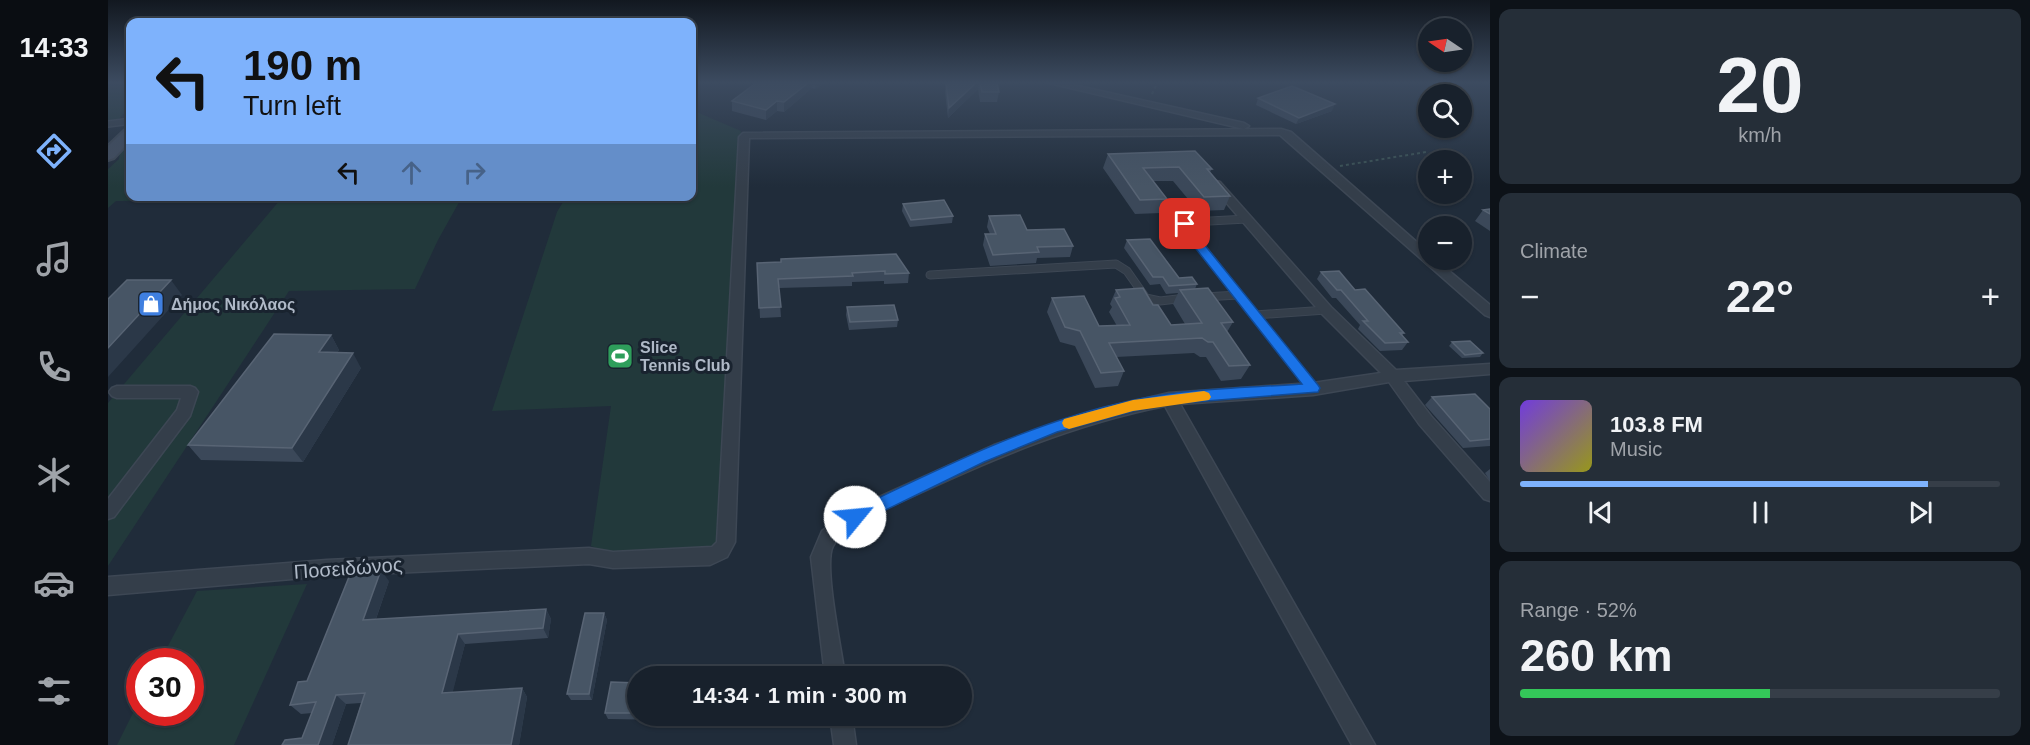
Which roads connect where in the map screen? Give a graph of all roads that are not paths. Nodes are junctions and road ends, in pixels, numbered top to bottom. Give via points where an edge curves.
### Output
1 (1208, 118) edge
2 (108, 124) edge
3 (126, 124) edge
4 (126, 125) edge
5 (126, 127) edge
6 (1271, 132) junction
7 (108, 137) edge
8 (108, 155) edge
9 (1209, 175) edge
10 (1247, 219) junction
11 (1418, 250) edge
12 (1441, 270) edge
13 (930, 275) dead end
14 (1238, 294) junction
15 (1326, 310) junction
16 (1490, 312) edge
17 (1255, 315) junction
18 (1490, 369) edge
19 (1393, 376) junction
20 (1313, 388) junction
21 (117, 392) dead end
22 (1169, 399) junction
23 (1490, 494) edge
24 (108, 512) edge
25 (108, 586) edge
26 (834, 666) edge
27 (842, 726) edge
28 (845, 745) edge
29 (1364, 745) edge

1 - 6 street
2 - 3 lane
4 - 7 street
5 - 8 street
6 - 11 street via 1287,134
6 - 25 street, Ποσειδώνος via 746,135 726,542 724,548 710,557 612,560 589,556
9 - 10 street
10 - 14 lane via 1191,222 1185,226
10 - 15 street
12 - 16 street
13 - 14 lane via 1116,264 1126,269 1145,296 1153,300
14 - 17 lane
15 - 17 lane
15 - 19 street
17 - 20 lane
18 - 19 street
19 - 20 street
19 - 23 street via 1425,420
20 - 22 street
21 - 24 street via 190,392 184,412
22 - 26 street via 1053,428 978,457 833,531 820,553 820,566
22 - 29 street
27 - 28 street

